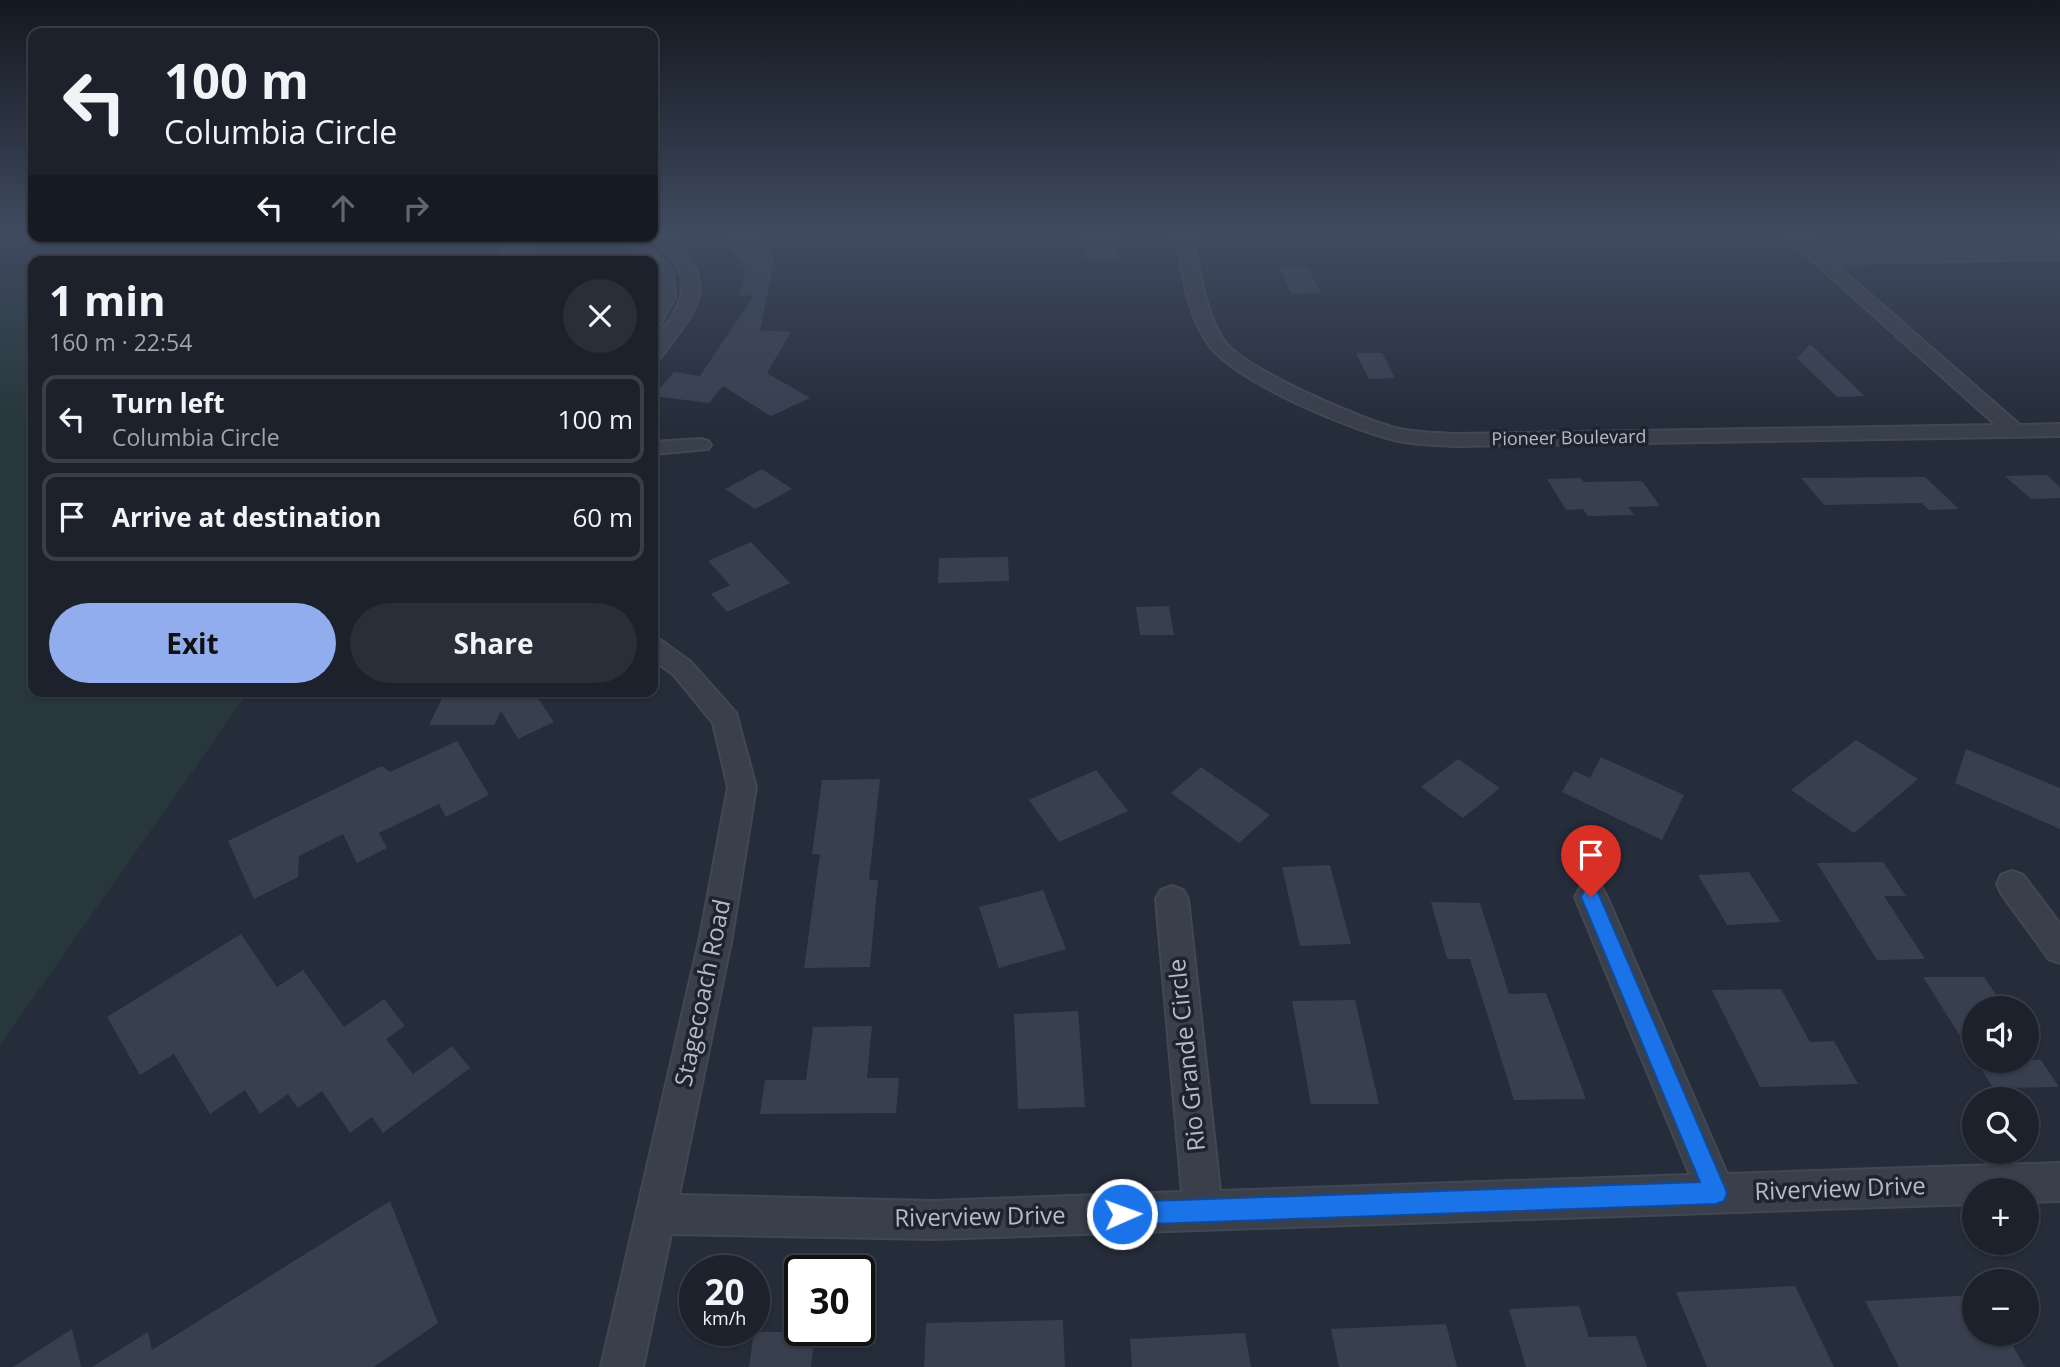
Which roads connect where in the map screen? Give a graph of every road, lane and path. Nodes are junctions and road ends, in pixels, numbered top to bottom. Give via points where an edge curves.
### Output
1 (690, 298) edge
2 (1200, 298) edge
3 (1863, 298) edge
4 (658, 348) edge
5 (2060, 429) edge
6 (2014, 430) junction
7 (701, 444) dead end
8 (658, 448) edge
9 (658, 650) edge
10 (2012, 884) dead end
11 (1591, 897) dead end
12 (1171, 899) dead end
13 (2060, 949) edge
14 (2060, 1182) edge
15 (1716, 1193) junction
16 (1203, 1211) junction
17 (655, 1214) junction
18 (622, 1367) edge

1 - 4 street via 683,316
2 - 6 street, Pioneer Boulevard via 1207,326 1222,350 1249,370 1397,435 1458,440
3 - 6 street
5 - 6 street, Pioneer Boulevard
7 - 8 street
9 - 17 street, Stagecoach Road via 682,667 726,720 742,787 716,937
10 - 13 street
11 - 15 street
12 - 16 street, Rio Grande Circle
14 - 15 street, Riverview Drive
15 - 16 street, Riverview Drive
16 - 17 street, Riverview Drive via 933,1220
17 - 18 street, Stagecoach Road

